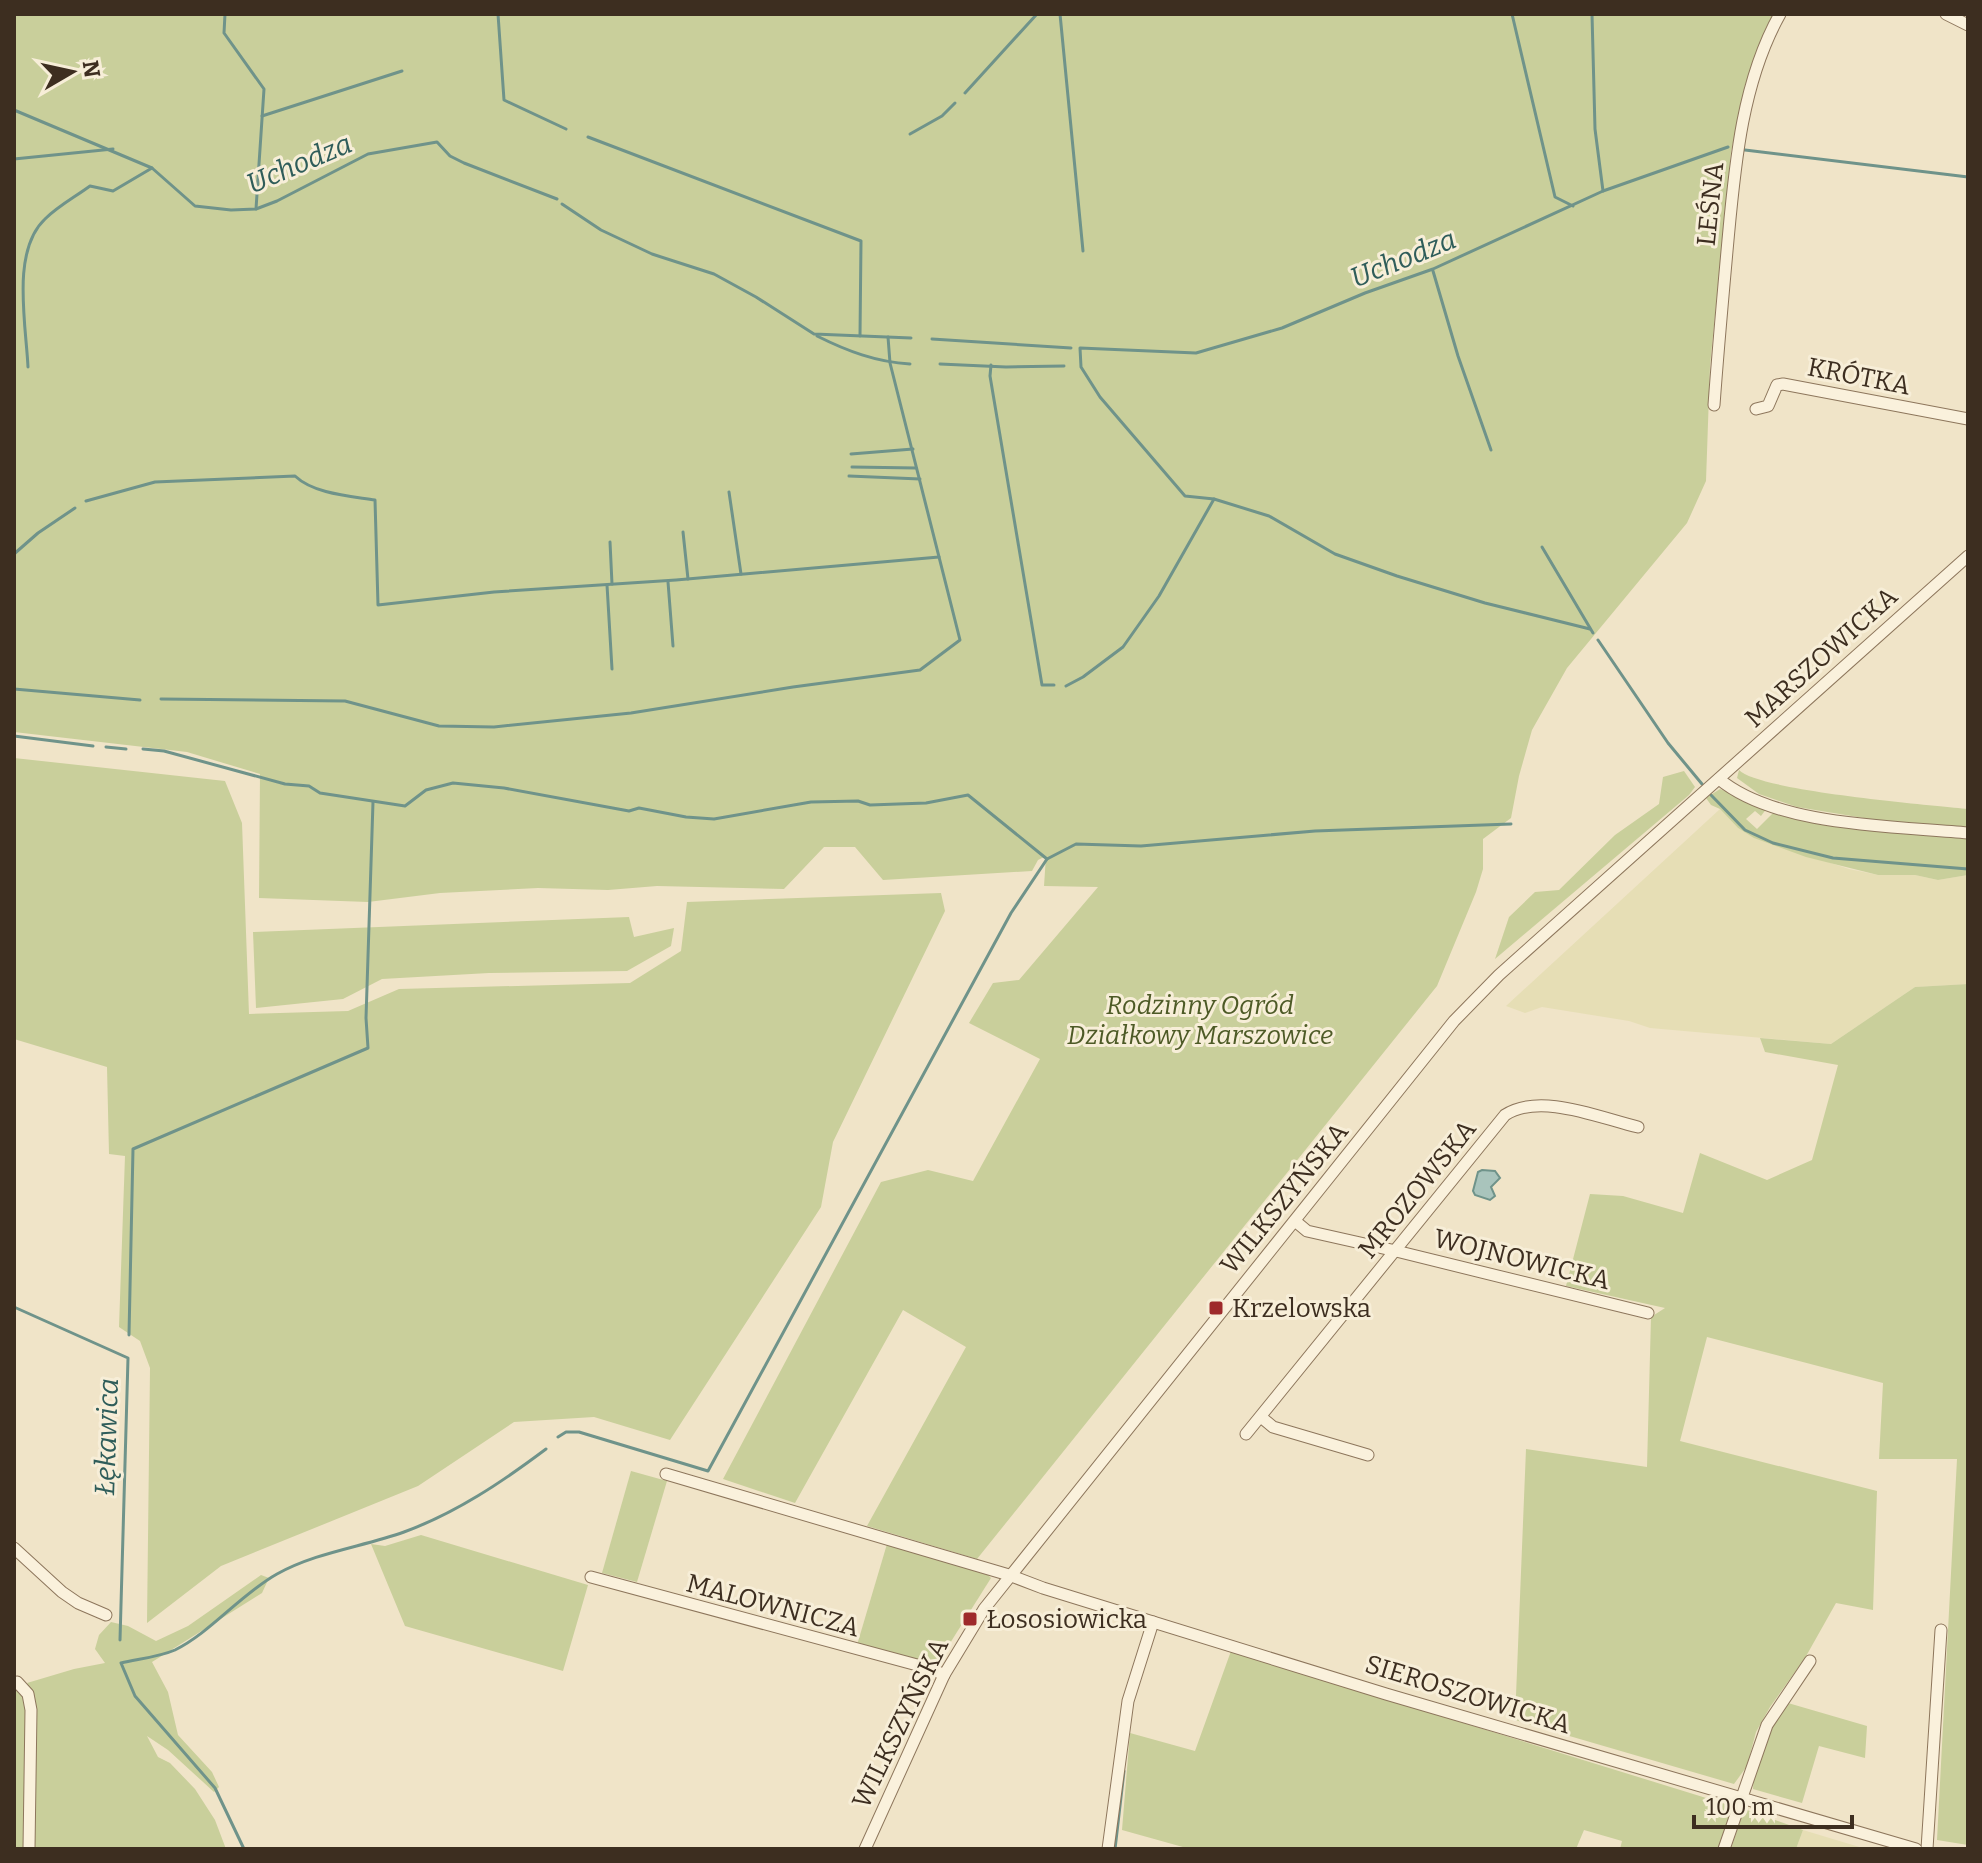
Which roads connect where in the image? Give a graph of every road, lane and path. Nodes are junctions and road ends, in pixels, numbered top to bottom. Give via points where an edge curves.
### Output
1 (1780, 14) edge
2 (1946, 14) edge
3 (1968, 25) edge
4 (1714, 405) dead end
5 (1756, 409) dead end
6 (1968, 419) edge
7 (1966, 561) edge
8 (1719, 779) junction
9 (1705, 791) joint
10 (1968, 833) edge
11 (1638, 1127) dead end
12 (1295, 1221) junction
13 (1396, 1251) junction
14 (1648, 1313) dead end
15 (1261, 1417) junction
16 (1246, 1434) dead end
17 (1368, 1455) dead end
18 (666, 1474) dead end
19 (14, 1548) edge
20 (1009, 1575) junction
21 (591, 1577) dead end
22 (106, 1615) dead end
23 (1153, 1622) junction
24 (1941, 1630) dead end
25 (1810, 1661) dead end
26 (944, 1675) junction
27 (17, 1682) dead end
28 (1742, 1798) junction
29 (29, 1849) edge
30 (865, 1849) edge
31 (1108, 1849) edge
32 (1724, 1849) edge
33 (1916, 1849) edge
34 (1927, 1849) edge

1 - 4 street, LEŚNA via 1759,65 1734,172
2 - 3 street
5 - 6 street, KRÓTKA via 1768,406 1777,385 1783,384
7 - 8 street, MARSZOWICKA
8 - 9 street, MARSZOWICKA
8 - 10 street via 1744,795 1806,815
9 - 12 street, WILKSZYŃSKA via 1454,1021
11 - 13 street, MROZOWSKA via 1547,1105 1513,1110
12 - 13 street, WOJNOWICKA via 1307,1231
12 - 20 street, WILKSZYŃSKA
13 - 14 street, WOJNOWICKA
13 - 15 street, MROZOWSKA
15 - 16 street, MROZOWSKA
15 - 17 street via 1273,1427
18 - 20 street
19 - 22 street via 70,1598
20 - 23 street, SIEROSZOWICKA
20 - 26 street, WILKSZYŃSKA
21 - 26 street, MALOWNICZA
23 - 28 street, SIEROSZOWICKA
23 - 31 street via 1128,1701
24 - 34 street
25 - 28 street via 1767,1725
26 - 30 street, WILKSZYŃSKA
27 - 29 street via 28,1694 31,1710
28 - 32 street
28 - 33 street, SIEROSZOWICKA

